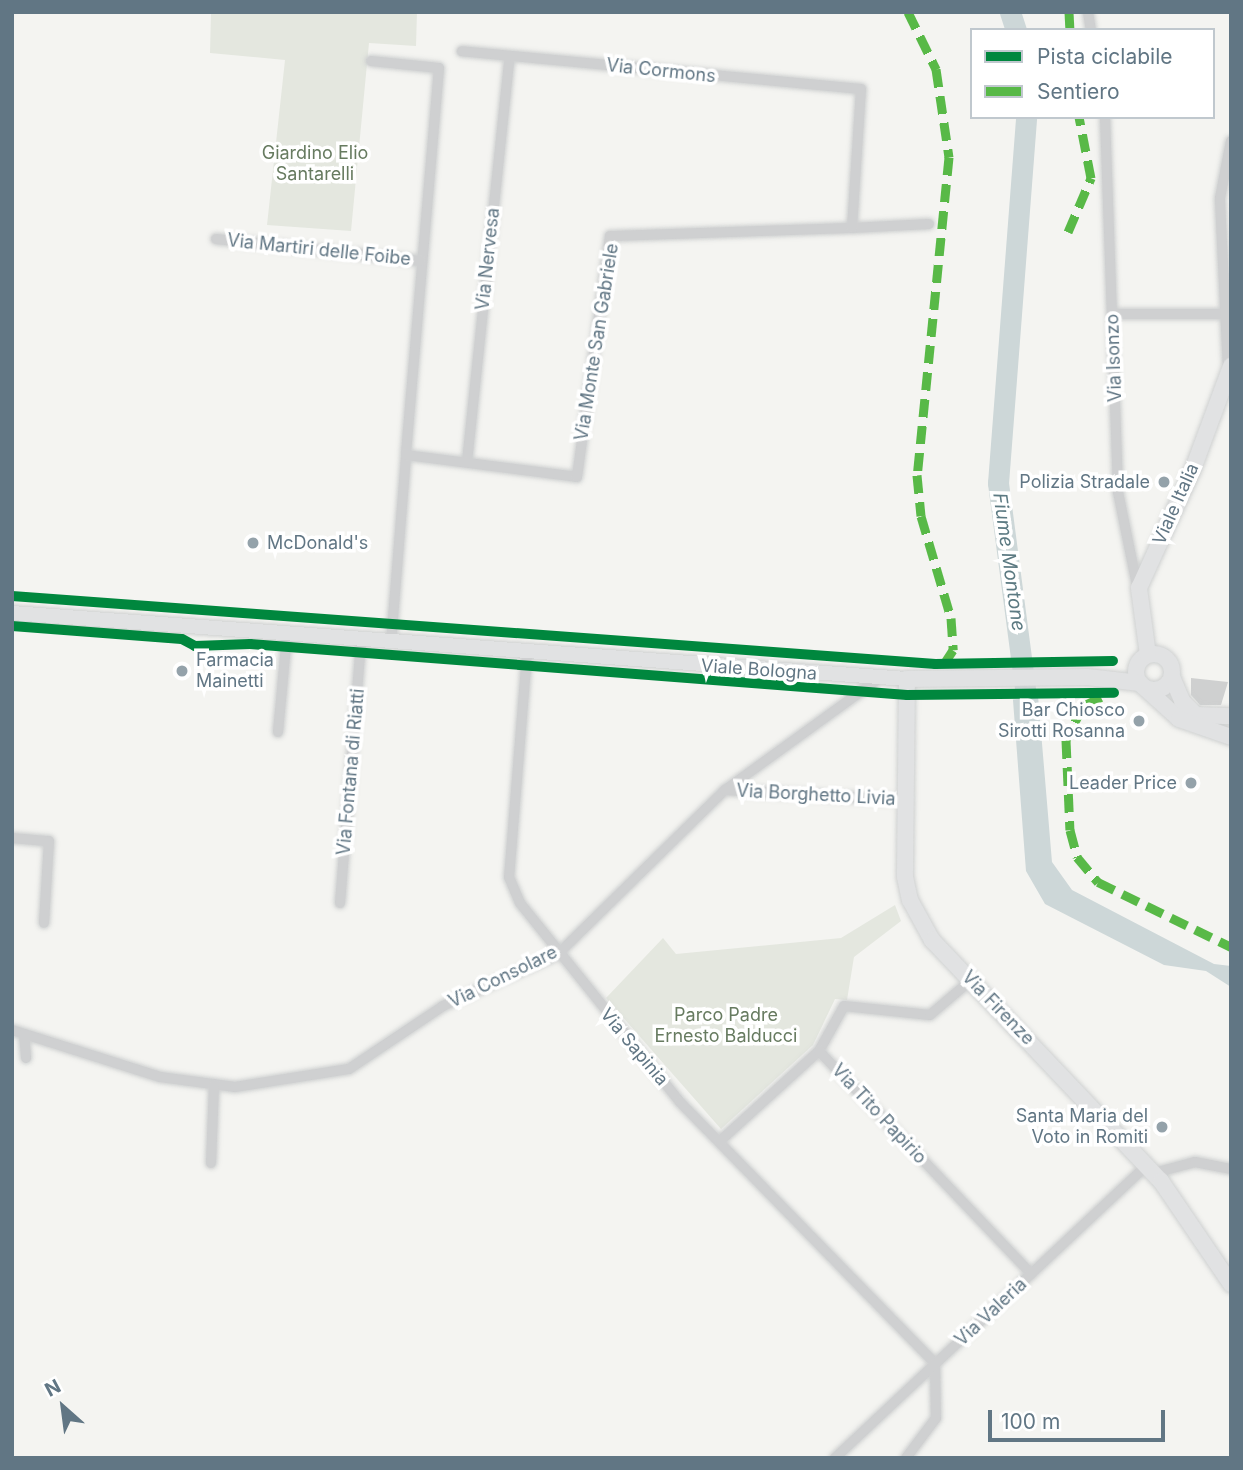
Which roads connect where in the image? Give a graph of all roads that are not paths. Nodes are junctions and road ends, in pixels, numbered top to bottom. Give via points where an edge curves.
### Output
1 (461, 51) dead end
2 (510, 56) junction
3 (371, 61) dead end
4 (1105, 119) edge
5 (1231, 141) edge
6 (929, 224) dead end
7 (852, 228) junction
8 (216, 239) dead end
9 (421, 261) junction
10 (1113, 314) junction
11 (1227, 314) edge
12 (1230, 370) edge
13 (406, 455) junction
14 (467, 462) junction
15 (1139, 598) junction
16 (12, 613) edge
17 (288, 635) junction
18 (361, 641) junction
19 (391, 643) junction
20 (1145, 653) junction
21 (527, 654) junction
22 (1082, 677) junction
23 (1172, 677) junction
24 (880, 678) junction
25 (907, 679) junction
26 (1142, 685) junction
27 (1231, 716) edge
28 (278, 732) dead end
29 (1231, 737) edge
30 (725, 790) junction
31 (906, 800) junction
32 (12, 838) edge
33 (340, 903) dead end
34 (44, 923) dead end
35 (558, 954) junction
36 (971, 980) junction
37 (12, 1030) edge
38 (24, 1034) junction
39 (819, 1051) junction
40 (26, 1058) dead end
41 (214, 1084) junction
42 (720, 1142) junction
43 (211, 1163) dead end
44 (1150, 1169) junction
45 (1231, 1169) edge
46 (1031, 1275) junction
47 (1231, 1284) edge
48 (935, 1363) junction
49 (835, 1458) edge
50 (906, 1458) edge

1 - 2 street, Via Cormons
2 - 7 street, Via Cormons via 861,89
2 - 14 street, Via Nervesa
3 - 9 street, Via Martiri delle Foibe via 439,68
4 - 10 street, Via Isonzo
5 - 11 street via 1220,198
6 - 7 street, Via Monte San Gabriele
7 - 14 street, Via Monte San Gabriele via 610,236 577,477
8 - 9 street, Via Martiri delle Foibe
9 - 13 street, Via Martiri delle Foibe
10 - 11 street
10 - 15 street, Via Isonzo via 1118,492
11 - 12 street
12 - 15 main road, Viale Italia
13 - 14 street
13 - 19 street, Via Martiri delle Foibe
15 - 20 main road
16 - 17 main road, Viale Bologna
17 - 18 main road, Viale Bologna
17 - 28 street
18 - 19 main road, Viale Bologna
18 - 33 street, Via Fontana di Riatti
19 - 21 main road, Viale Bologna
20 - 22 main road, Viale Bologna
20 - 23 main road via 1168,659
20 - 26 main road via 1136,671
21 - 24 main road, Viale Bologna
21 - 35 street, Via Sapinia via 509,877 520,903
22 - 25 main road, Viale Bologna
22 - 26 main road, Viale Bologna
23 - 26 main road via 1160,689
23 - 27 main road via 1182,701 1196,715
24 - 25 main road, Viale Bologna
24 - 30 street, Via Consolare
25 - 31 main road, Via Firenze
26 - 29 main road via 1179,719
30 - 31 street, Via Borghetto Livia
30 - 35 street, Via Consolare
31 - 36 main road, Via Firenze via 910,900 932,940
32 - 34 street via 49,841
35 - 41 street, Via Consolare via 443,1006 349,1069 235,1087
35 - 42 street, Via Sapinia via 680,1102
36 - 39 street via 930,1015 844,1006
36 - 44 main road, Via Firenze
37 - 38 street, Via Consolare
38 - 40 street
38 - 41 street, Via Consolare via 160,1077
39 - 42 street, Via Tito Papirio
39 - 46 street, Via Tito Papirio
41 - 43 street
42 - 48 street, Via Sapinia
44 - 45 street via 1195,1162
44 - 46 street, Via Valeria
44 - 47 main road, Via Firenze
46 - 48 street, Via Valeria
48 - 49 street, Via Valeria
48 - 50 street via 936,1418

